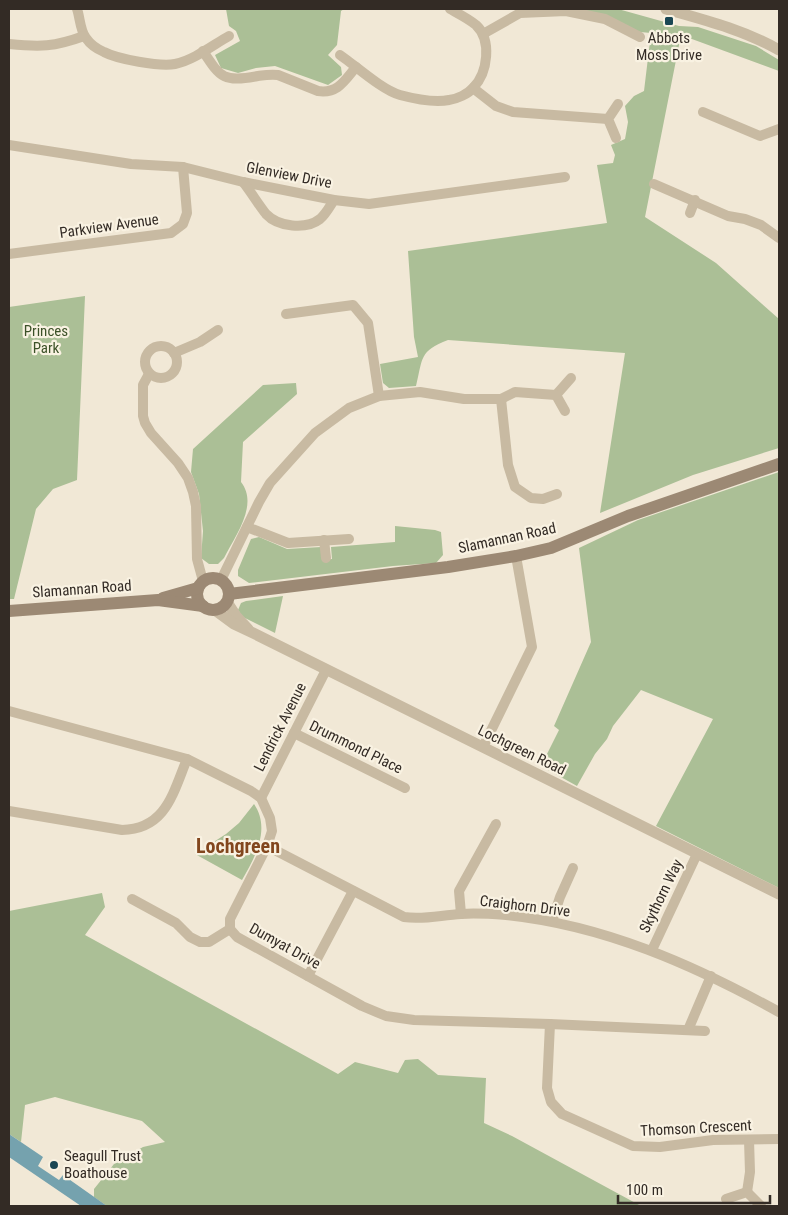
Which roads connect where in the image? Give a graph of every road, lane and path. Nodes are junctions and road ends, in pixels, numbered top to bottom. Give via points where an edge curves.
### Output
1 (77, 9) edge
2 (450, 9) edge
3 (666, 9) edge
4 (482, 34) junction
5 (84, 36) junction
6 (229, 36) dead end
7 (640, 37) dead end
8 (9, 44) edge
9 (779, 50) edge
10 (203, 51) junction
11 (340, 55) dead end
12 (356, 66) junction
13 (473, 88) junction
14 (618, 104) dead end
15 (703, 112) dead end
16 (608, 119) junction
17 (779, 129) edge
18 (616, 138) dead end
19 (9, 145) edge
20 (184, 166) junction
21 (565, 177) dead end
22 (243, 182) junction
23 (654, 184) dead end
24 (334, 200) junction
25 (695, 200) junction
26 (690, 213) dead end
27 (779, 238) edge
28 (9, 254) edge
29 (286, 314) dead end
30 (218, 330) dead end
31 (174, 353) junction
32 (150, 374) junction
33 (571, 378) dead end
34 (556, 395) junction
35 (380, 396) junction
36 (502, 398) junction
37 (565, 411) dead end
38 (779, 464) edge
39 (557, 494) dead end
40 (247, 527) junction
41 (349, 539) dead end
42 (324, 540) junction
43 (516, 556) junction
44 (326, 558) dead end
45 (221, 580) junction
46 (200, 584) junction
47 (228, 598) junction
48 (158, 600) junction
49 (209, 608) junction
50 (9, 611) edge
51 (251, 632) junction
52 (326, 670) junction
53 (9, 712) edge
54 (294, 733) junction
55 (483, 747) junction
56 (187, 759) junction
57 (405, 788) dead end
58 (261, 798) junction
59 (9, 811) edge
60 (496, 824) dead end
61 (267, 846) junction
62 (697, 854) junction
63 (573, 868) dead end
64 (353, 891) junction
65 (779, 894) edge
66 (132, 899) dead end
67 (462, 914) junction
68 (552, 921) junction
69 (230, 929) junction
70 (652, 950) junction
71 (308, 976) junction
72 (711, 976) junction
73 (779, 1012) edge
74 (550, 1024) junction
75 (688, 1030) junction
76 (705, 1031) dead end
77 (779, 1139) edge
78 (749, 1140) junction
79 (747, 1192) junction
80 (726, 1199) dead end
81 (761, 1206) edge

1 - 5 street
2 - 4 street via 476,25
3 - 9 street via 735,29
4 - 7 street via 520,13 566,11 605,19
4 - 13 street via 486,44 485,64
5 - 8 street via 62,44 37,47
5 - 10 street via 104,52 158,64 175,64
6 - 10 street
10 - 12 street via 218,73 231,79 272,74 325,92 338,88
11 - 12 street
12 - 13 street via 398,95 420,100 450,100
13 - 16 street via 496,106 513,112
14 - 16 street
15 - 17 street via 760,136
16 - 18 street
19 - 20 street, Glenview Drive via 131,164
20 - 22 street, Glenview Drive
20 - 28 street, Parkview Avenue via 187,213 183,224 171,233
21 - 24 street, Glenview Drive via 368,204
22 - 24 street, Glenview Drive
22 - 24 street via 267,215 291,225 306,225 320,219
23 - 25 street
25 - 26 street
25 - 27 street via 728,216 761,225
29 - 35 street via 353,305 368,323
30 - 31 street
31 - 32 street via 177,362 167,378 158,379
31 - 32 street via 167,347 158,346 150,350 145,357 145,367
32 - 46 street via 143,385 143,416 151,433 188,478 193,492
33 - 34 street
34 - 36 street via 515,392
34 - 37 street
35 - 36 street via 420,392 464,399
35 - 40 street via 348,408 316,433 270,482
36 - 39 street via 508,466 515,487 531,498 543,499
38 - 43 main road, Slamannan Road via 628,516 551,548
40 - 42 street via 288,543
40 - 45 street
41 - 42 street
42 - 44 street
43 - 47 main road, Slamannan Road
43 - 55 street via 532,647
45 - 46 main road, Slamannan Road via 212,578
45 - 47 main road via 227,586
46 - 48 main road, Slamannan Road
46 - 49 main road via 198,598
47 - 49 main road, Slamannan Road via 224,606
47 - 51 street, Lochgreen Road via 236,616
48 - 49 main road, Slamannan Road
48 - 50 main road, Slamannan Road
49 - 51 street, Lochgreen Road
51 - 52 street, Lochgreen Road
52 - 54 street, Lendrick Avenue
52 - 55 street, Lochgreen Road
53 - 56 street
54 - 57 street, Drummond Place
54 - 58 street, Lendrick Avenue
55 - 62 street, Lochgreen Road
56 - 58 street
56 - 59 street via 166,809 147,826 136,830
58 - 61 street, Dumyat Drive via 272,831
60 - 67 street via 459,891
61 - 64 street, Craighorn Drive
61 - 69 street, Dumyat Drive via 230,919
62 - 65 street, Lochgreen Road
62 - 70 street, Skythorn Way
63 - 68 street
64 - 67 street, Craighorn Drive via 404,917 421,919
64 - 71 street
66 - 69 street via 176,923 200,942 209,942
67 - 68 street, Craighorn Drive
68 - 70 street, Craighorn Drive
69 - 71 street, Dumyat Drive via 237,937
70 - 72 street, Craighorn Drive
71 - 74 street, Dumyat Drive via 386,1016 414,1020
72 - 73 street, Craighorn Drive
72 - 75 street
74 - 75 street, Dumyat Drive
74 - 78 street, Thomson Crescent via 547,1088 551,1102 562,1114 633,1146
75 - 76 street, Dumyat Drive
77 - 78 street, Thomson Crescent
78 - 79 street
79 - 80 street
79 - 81 street

